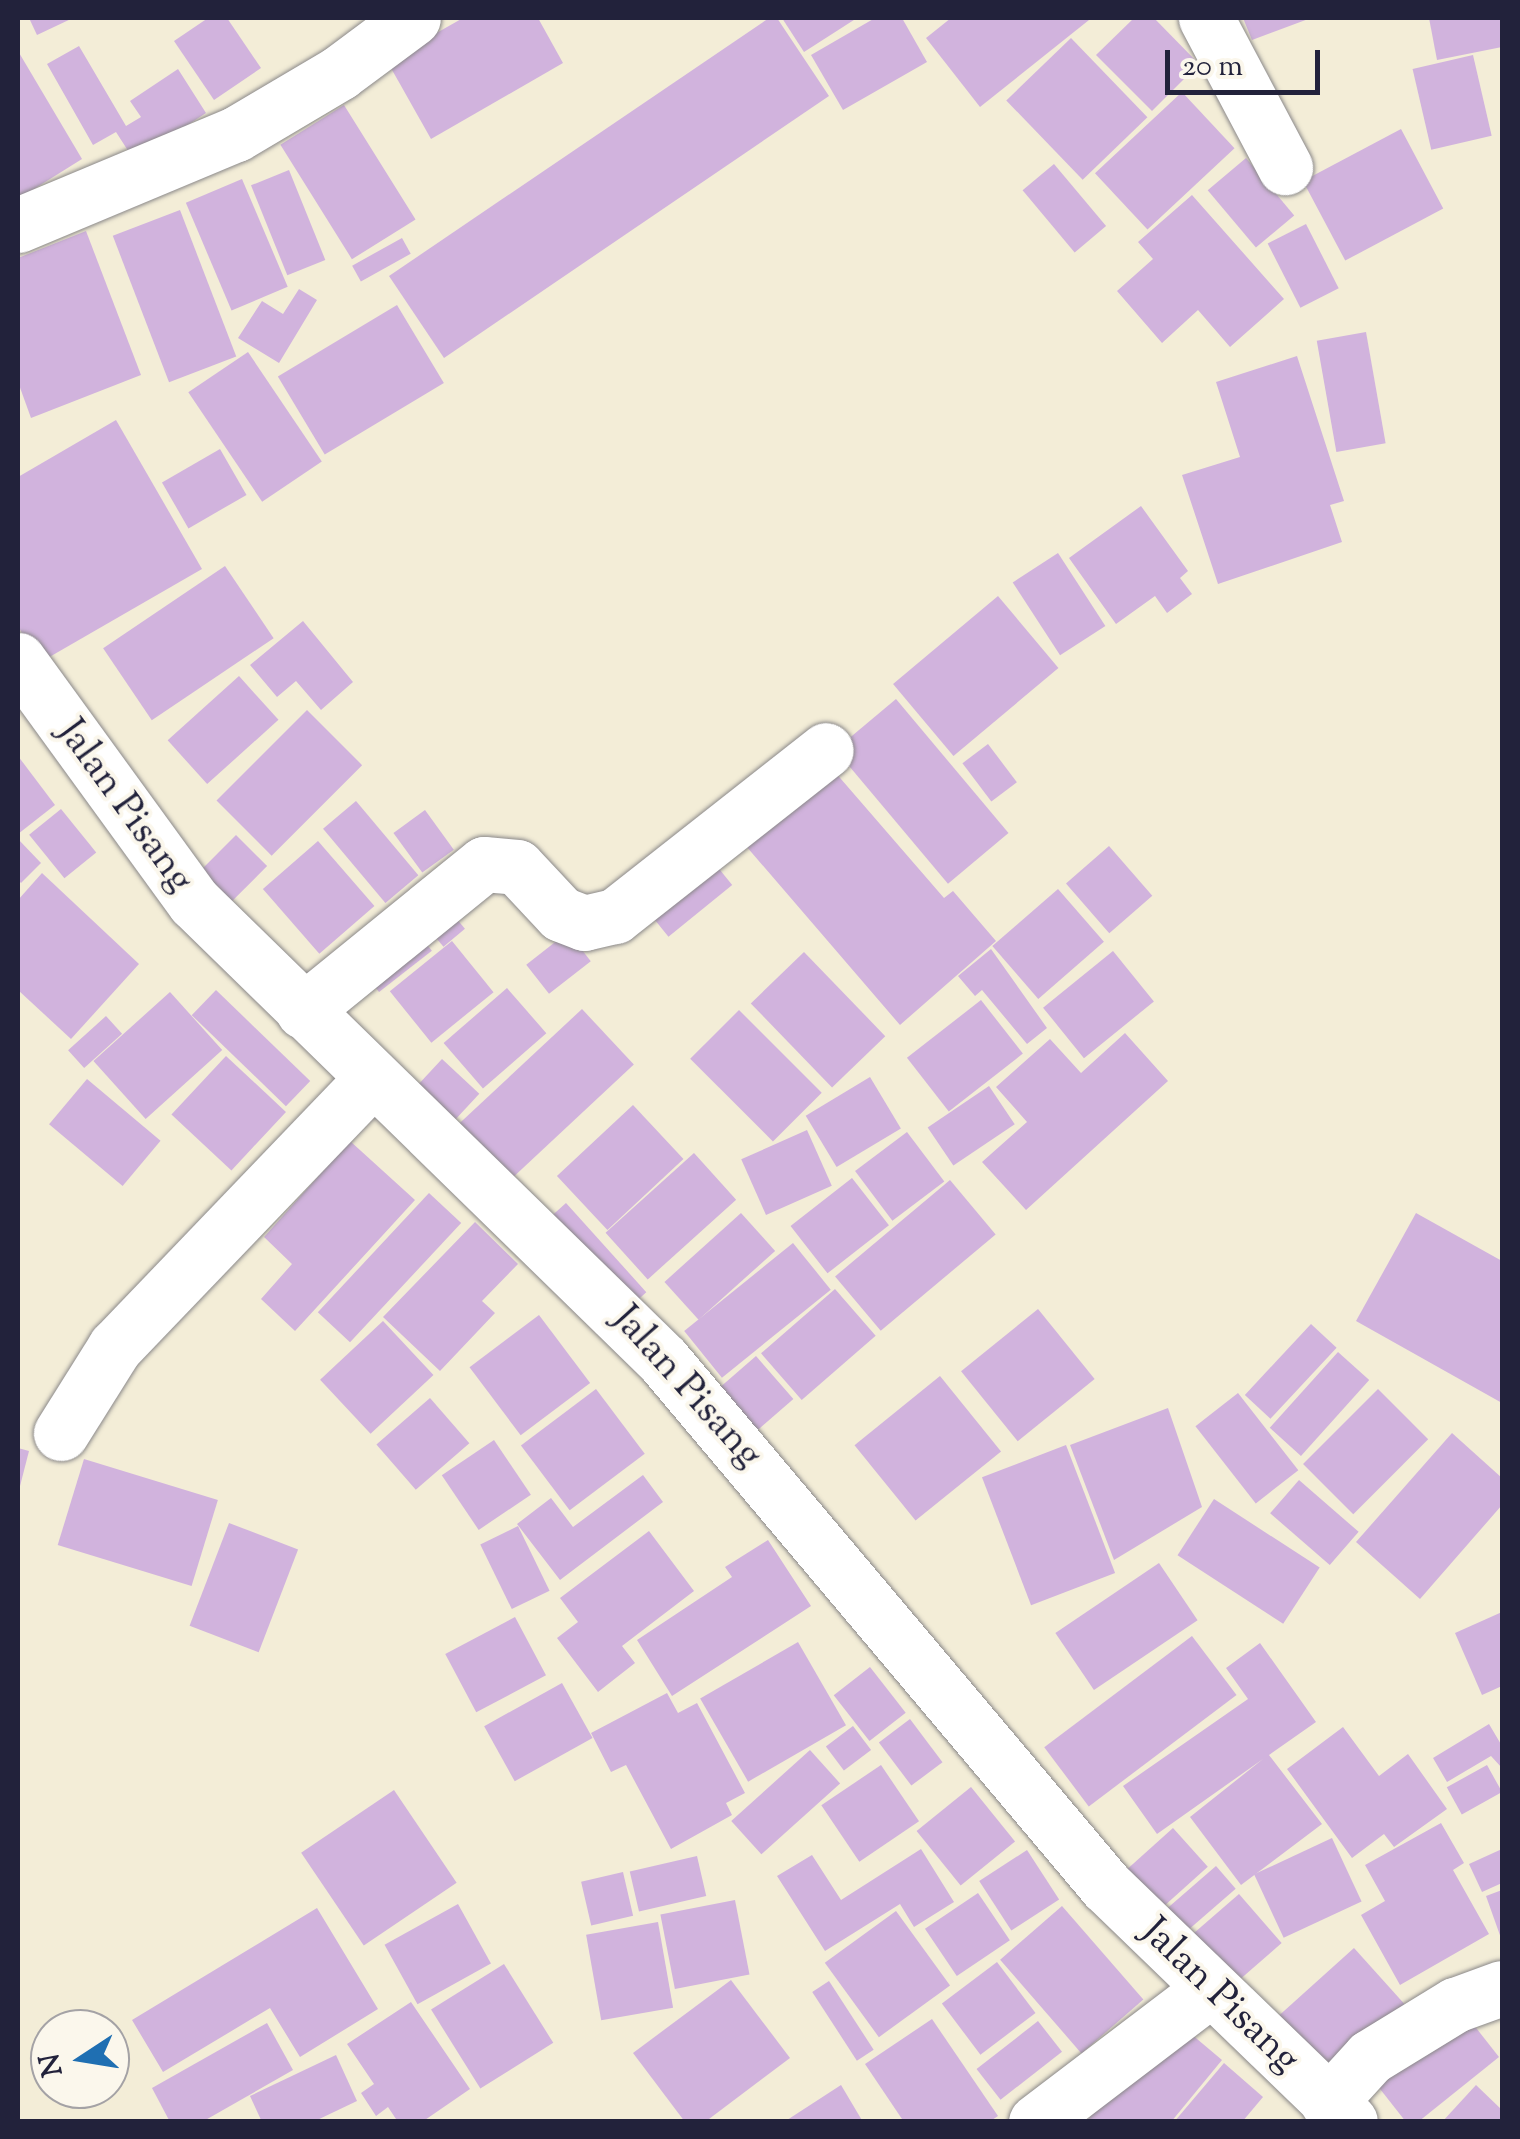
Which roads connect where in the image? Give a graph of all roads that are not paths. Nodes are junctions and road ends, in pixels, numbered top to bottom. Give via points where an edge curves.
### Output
1 (413, 18) edge
2 (1206, 18) edge
3 (1285, 167) dead end
4 (18, 225) edge
5 (18, 660) edge
6 (826, 750) dead end
7 (302, 1011) junction
8 (372, 1079) junction
9 (61, 1433) dead end
10 (1502, 1988) edge
11 (1208, 1992) junction
12 (1339, 2112) edge
13 (1036, 2122) edge

1 - 4 street via 236,134
2 - 3 street
5 - 7 street, Jalan Pisang via 194,902
6 - 7 street via 615,916 584,923 561,914 517,868 484,864
7 - 8 street, Jalan Pisang
8 - 9 street via 115,1348
8 - 11 street, Jalan Pisang via 663,1360 1106,1886
10 - 12 street via 1456,2005 1370,2058
11 - 12 street, Jalan Pisang
11 - 13 street

